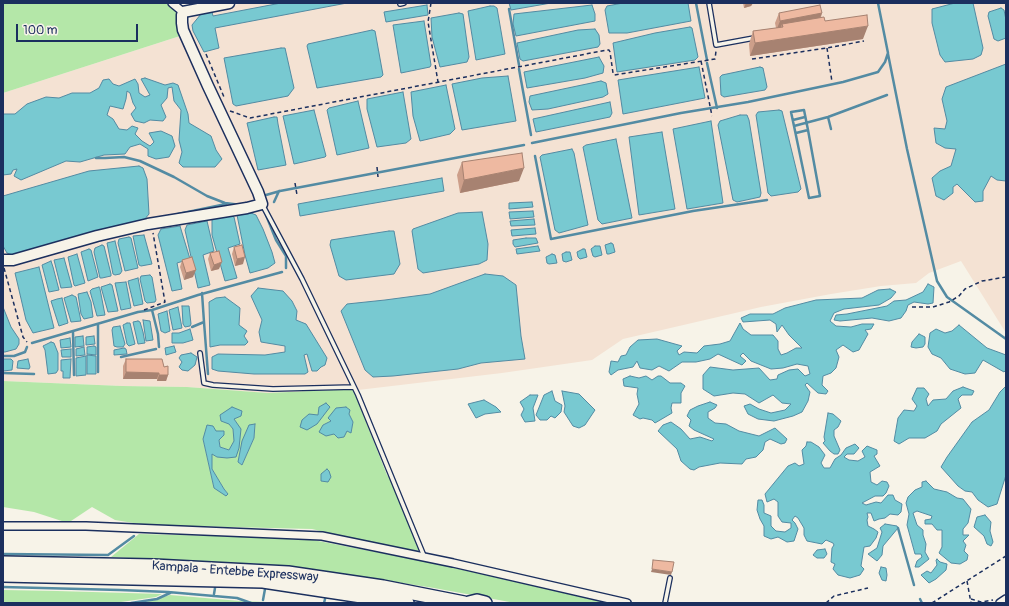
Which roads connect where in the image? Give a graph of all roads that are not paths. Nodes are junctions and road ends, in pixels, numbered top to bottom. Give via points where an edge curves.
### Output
1 (172, 3) edge
2 (229, 3) edge
3 (709, 3) edge
4 (183, 12) junction
5 (761, 37) edge
6 (262, 204) junction
7 (3, 260) edge
8 (200, 353) dead end
9 (354, 387) junction
10 (3, 526) edge
11 (424, 557) junction
12 (3, 563) edge
13 (3, 575) edge
14 (670, 578) dead end
15 (1006, 599) edge
16 (997, 601) edge
17 (407, 603) edge
18 (464, 603) edge
19 (469, 603) edge
20 (485, 603) edge
21 (627, 603) edge
22 (665, 603) edge

1 - 4 street
2 - 4 street
3 - 5 lane via 716,45
4 - 6 street via 183,30
6 - 7 street via 151,223 13,260
6 - 9 lane via 302,279
8 - 9 lane via 203,380 208,384 273,389
9 - 11 lane
10 - 11 street via 86,526 322,536
11 - 21 street
12 - 18 highway, Kampala - Entebbe Expressway via 154,566 288,573
13 - 17 highway via 263,581
14 - 22 lane
15 - 16 street
19 - 20 highway

